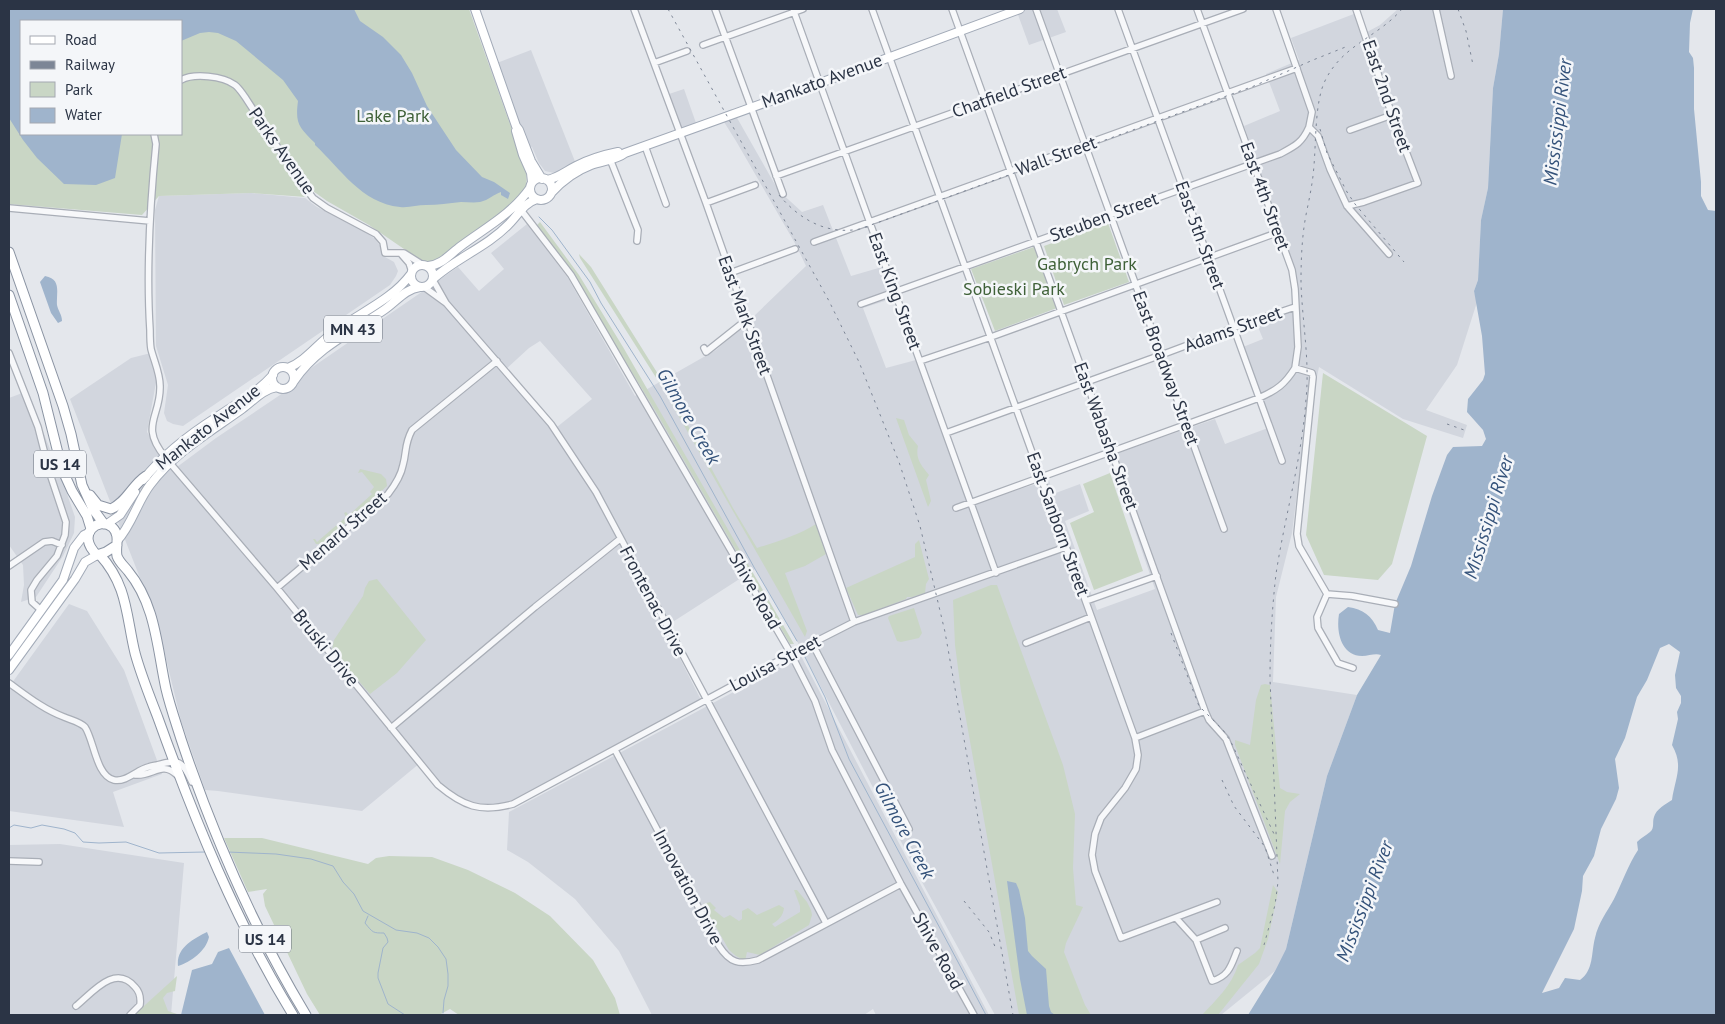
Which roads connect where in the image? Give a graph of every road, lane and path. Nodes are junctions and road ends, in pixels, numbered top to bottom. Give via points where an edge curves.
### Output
1 (475, 9) edge
2 (634, 9) edge
3 (715, 9) edge
4 (803, 9) edge
5 (872, 9) edge
6 (952, 9) edge
7 (1020, 9) edge
8 (1036, 9) edge
9 (1118, 9) edge
10 (1197, 9) edge
11 (1243, 9) edge
12 (1276, 9) edge
13 (1356, 9) edge
14 (1436, 9) edge
15 (794, 10) edge
16 (1202, 24) junction
17 (960, 31) junction
18 (726, 37) junction
19 (703, 45) dead end
20 (1131, 49) junction
21 (687, 51) dead end
22 (889, 56) junction
23 (654, 63) junction
24 (1297, 68) junction
25 (1060, 74) junction
26 (1452, 76) dead end
27 (182, 79) edge
28 (820, 83) junction
29 (1228, 93) junction
30 (986, 101) junction
31 (751, 107) junction
32 (1392, 115) junction
33 (1157, 119) junction
34 (516, 126) junction
35 (914, 126) junction
36 (1309, 127) junction
37 (1350, 130) dead end
38 (680, 133) junction
39 (154, 135) edge
40 (1085, 145) junction
41 (644, 146) junction
42 (845, 152) junction
43 (625, 153) junction
44 (609, 159) junction
45 (1254, 164) junction
46 (1011, 172) junction
47 (776, 176) junction
48 (545, 179) junction
49 (531, 185) junction
50 (755, 185) dead end
51 (1183, 188) junction
52 (551, 193) junction
53 (782, 194) dead end
54 (940, 198) junction
55 (537, 199) junction
56 (706, 203) junction
57 (666, 204) dead end
58 (1347, 206) junction
59 (9, 208) edge
60 (521, 210) junction
61 (1110, 214) junction
62 (150, 221) junction
63 (870, 222) junction
64 (1279, 232) junction
65 (637, 242) dead end
66 (814, 242) dead end
67 (1036, 242) junction
68 (795, 249) dead end
69 (9, 252) edge
70 (401, 253) junction
71 (1389, 254) dead end
72 (1208, 259) junction
73 (425, 266) junction
74 (966, 266) junction
75 (730, 272) junction
76 (412, 273) junction
77 (433, 280) junction
78 (1136, 284) junction
79 (422, 287) junction
80 (895, 292) junction
81 (9, 295) edge
82 (446, 302) junction
83 (862, 304) dead end
84 (1295, 307) junction
85 (1062, 312) junction
86 (747, 322) junction
87 (1233, 328) junction
88 (991, 337) junction
89 (704, 348) dead end
90 (9, 353) edge
91 (1161, 355) junction
92 (496, 361) junction
93 (920, 362) junction
94 (288, 368) junction
95 (1295, 368) junction
96 (273, 375) junction
97 (294, 381) junction
98 (1087, 381) junction
99 (277, 387) junction
100 (1259, 398) junction
101 (1016, 407) junction
102 (1186, 424) junction
103 (946, 432) junction
104 (1112, 452) junction
105 (168, 460) junction
106 (1282, 461) dead end
107 (79, 472) junction
108 (146, 476) junction
109 (1041, 478) junction
110 (971, 502) junction
111 (956, 508) dead end
112 (105, 524) junction
113 (1224, 529) dead end
114 (90, 530) junction
115 (620, 539) junction
116 (117, 543) junction
117 (62, 545) junction
118 (1066, 547) junction
119 (99, 555) junction
120 (9, 566) edge
121 (996, 573) junction
122 (1157, 576) junction
123 (277, 588) junction
124 (1327, 594) junction
125 (1086, 601) junction
126 (1395, 604) dead end
127 (41, 610) junction
128 (1092, 617) junction
129 (854, 622) junction
130 (812, 643) junction
131 (1026, 643) dead end
132 (791, 654) junction
133 (9, 656) edge
134 (1353, 668) dead end
135 (9, 670) edge
136 (9, 683) edge
137 (706, 700) junction
138 (1205, 711) junction
139 (391, 728) junction
140 (1135, 738) junction
141 (615, 750) junction
142 (173, 760) junction
143 (135, 774) junction
144 (178, 776) junction
145 (203, 801) junction
146 (496, 809) joint
147 (909, 829) dead end
148 (1272, 856) dead end
149 (9, 860) edge
150 (39, 862) dead end
151 (901, 884) junction
152 (1217, 902) dead end
153 (1176, 918) junction
154 (826, 923) junction
155 (1225, 928) dead end
156 (1196, 940) junction
157 (1237, 951) dead end
158 (76, 1006) dead end
159 (130, 1015) edge
160 (294, 1015) edge
161 (306, 1015) edge
162 (974, 1015) edge

1 - 34 main road
2 - 23 street, East Mark Street
3 - 18 street
4 - 15 street
5 - 22 street, East Sanborn Street
6 - 17 street, East Wabasha Street
7 - 17 main road, Mankato Avenue
8 - 25 street, East Broadway Street
9 - 20 street, East 5th Street
10 - 16 street, East 4th Street
11 - 16 street, Chatfield Street
12 - 24 street
13 - 32 street, East 2nd Street
14 - 26 street
15 - 18 street
15 - 28 street, East King Street
16 - 20 street, Chatfield Street
16 - 29 street, East 4th Street
17 - 22 main road, Mankato Avenue
17 - 30 street, East Wabasha Street
18 - 19 street
18 - 31 street
20 - 25 street, Chatfield Street
20 - 33 street, East 5th Street
21 - 23 street
22 - 28 main road, Mankato Avenue
22 - 35 street, East Sanborn Street
23 - 38 street, East Mark Street
24 - 29 street, Wall Street
24 - 36 street via 1312,112
25 - 30 street, Chatfield Street
25 - 40 street, East Broadway Street
27 - 70 street, Parks Avenue via 205,76 224,79 235,86 313,198 376,234 383,242 385,253
28 - 31 main road, Mankato Avenue
28 - 42 street, East King Street
29 - 33 street, Wall Street
29 - 45 street, East 4th Street
30 - 35 street, Chatfield Street
30 - 46 street, East Wabasha Street
31 - 38 main road, Mankato Avenue
31 - 47 street
32 - 37 street
32 - 58 street, East 2nd Street via 1418,183
33 - 40 street, Wall Street
33 - 51 street, East 5th Street
34 - 48 main road via 532,161
34 - 49 main road via 531,173
35 - 42 street, Chatfield Street
35 - 54 street, East Sanborn Street
36 - 45 street, Steuben Street via 1296,146
36 - 58 street via 1318,136
38 - 41 main road, Mankato Avenue
38 - 56 street, East Mark Street
39 - 62 street
40 - 46 street, Wall Street
40 - 61 street, East Broadway Street
41 - 43 main road, Mankato Avenue
41 - 57 street
42 - 47 street, Chatfield Street
42 - 63 street, East King Street
43 - 44 main road, Mankato Avenue
43 - 48 main road, Mankato Avenue via 596,157 556,178
44 - 52 main road, Mankato Avenue via 578,170
44 - 65 street via 638,230
45 - 51 street, Steuben Street
45 - 64 street, East 4th Street
46 - 54 street, Wall Street
46 - 67 street, East Wabasha Street
47 - 53 street
48 - 49 main road, Mankato Avenue / MN 43 via 537,179
48 - 52 main road via 551,186
49 - 55 main road via 532,195
49 - 73 main road, Mankato Avenue / MN 43 via 519,202 492,225 440,263
50 - 56 street
51 - 61 street, Steuben Street
51 - 72 street, East 5th Street
52 - 55 main road, Mankato Avenue / MN 43 via 546,198
54 - 63 street, Wall Street
54 - 74 street, East Sanborn Street
55 - 60 main road, Mankato Avenue / MN 43
56 - 75 street, East Mark Street
58 - 71 street
59 - 62 street
60 - 77 main road, Mankato Avenue / MN 43 via 496,236 452,263
60 - 132 street, Shive Road via 571,275
61 - 67 street, Steuben Street
61 - 78 street, East Broadway Street
62 - 105 street via 151,348 160,386 151,427 152,436
63 - 66 street, Wall Street
63 - 80 street, East King Street
64 - 72 street
64 - 84 street, East 4th Street via 1292,270
67 - 74 street, Steuben Street
67 - 85 street, East Wabasha Street
68 - 75 street
69 - 107 highway, US 14 via 63,406
70 - 73 street, Parks Avenue
70 - 76 street
72 - 78 street
72 - 87 street, East 5th Street
73 - 76 main road, Mankato Avenue / MN 43 via 416,267
73 - 77 main road via 433,272
74 - 80 street, Steuben Street
74 - 88 street, East Sanborn Street
75 - 86 street, East Mark Street
76 - 79 main road via 413,282
76 - 94 main road, Mankato Avenue / MN 43 via 393,293 336,330 301,361
77 - 79 main road, Mankato Avenue / MN 43
77 - 82 street, Frontenac Drive
78 - 85 street
78 - 91 street, East Broadway Street
79 - 82 street, Frontenac Drive
79 - 97 main road, Mankato Avenue / MN 43 via 407,291 325,348
80 - 83 street, Steuben Street
80 - 93 street, East King Street
81 - 114 highway, US 14 via 43,393 62,469 87,516
82 - 92 street, Frontenac Drive
84 - 87 street, Adams Street
84 - 95 street, East 4th Street via 1298,347
85 - 88 street
85 - 98 street, East Wabasha Street
86 - 89 street via 706,352
86 - 129 street, East Mark Street
87 - 91 street, Adams Street
87 - 100 street, East 5th Street
88 - 93 street
88 - 101 street, East Sanborn Street
90 - 117 street via 38,427 64,514 66,528
91 - 98 street, Adams Street
91 - 102 street, East Broadway Street
92 - 115 street, Frontenac Drive via 552,424 596,492
92 - 123 street, Menard Street via 412,430 403,466 388,494
93 - 103 street, East King Street
94 - 96 main road, Mankato Avenue / MN 43 via 279,368
94 - 97 main road
95 - 100 street via 1274,392
95 - 124 street via 1312,373 1313,377 1297,534 1299,546
96 - 99 main road, Mankato Avenue
96 - 105 main road, Mankato Avenue / MN 43 via 254,393 198,430
97 - 99 main road, Mankato Avenue / MN 43 via 287,388
98 - 101 street, Adams Street
98 - 104 street, East Wabasha Street
99 - 105 main road, Mankato Avenue / MN 43 via 264,392
100 - 102 street
100 - 106 street, East 5th Street
101 - 103 street, Adams Street
101 - 109 street, East Sanborn Street
102 - 104 street
102 - 113 street, East Broadway Street
103 - 110 street, East King Street
104 - 109 street
104 - 122 street, East Wabasha Street
105 - 108 main road, Mankato Avenue / MN 43
105 - 116 main road, Mankato Avenue / MN 43 via 138,504
105 - 123 street, Bruski Drive
107 - 108 highway via 95,502 109,509 121,503
107 - 112 highway, US 14 via 87,498
108 - 112 main road, Mankato Avenue / MN 43 via 120,514
109 - 110 street
109 - 118 street, East Sanborn Street
110 - 111 street
110 - 121 street, East King Street
112 - 114 highway
112 - 116 highway, US 14 via 115,531
114 - 119 highway, US 14 via 89,546
114 - 127 main road via 74,548 63,580
115 - 137 street, Frontenac Drive
115 - 139 street
116 - 119 highway
116 - 145 highway, US 14 via 117,556 138,586 152,618 170,704
117 - 120 street via 44,542
117 - 127 street via 58,556 31,590 32,602
118 - 121 street, Louisa Street
118 - 125 street, East Sanborn Street
119 - 135 main road via 85,562
119 - 142 highway, US 14 via 111,567 120,584 138,663
121 - 129 street, Louisa Street
122 - 125 street
122 - 138 street, East Wabasha Street
123 - 139 street, Bruski Drive
124 - 126 street
124 - 134 street via 1317,617 1318,628 1338,663
125 - 128 street, East Sanborn Street
127 - 133 main road
128 - 131 street
128 - 140 street, East Sanborn Street
129 - 130 street, Louisa Street
130 - 132 street, Louisa Street
130 - 147 street
132 - 137 street, Louisa Street
132 - 151 street, Shive Road via 815,702 832,750
136 - 143 street via 42,707 83,725 100,765 110,778 118,780
137 - 141 street, Louisa Street
137 - 154 street, Frontenac Drive
138 - 140 street
138 - 148 street, East Wabasha Street via 1226,739
139 - 146 street, Bruski Drive via 438,785 453,798 480,808
140 - 153 street, East Sanborn Street via 1136,769 1101,818 1094,834 1093,863 1121,938
141 - 146 street, Louisa Street via 513,804
141 - 154 street, Innovation Drive via 719,946 731,960 739,963 758,960
142 - 143 street
142 - 144 highway, US 14
142 - 145 street via 184,767
143 - 144 street via 165,768
144 - 160 highway, US 14 via 214,863 258,952
145 - 161 highway, US 14 via 272,953
149 - 150 street
151 - 154 street, Innovation Drive
151 - 162 street, Shive Road
152 - 153 street, East Sanborn Street
153 - 156 street
155 - 156 street
156 - 157 street via 1212,981 1222,978 1231,967
158 - 159 street via 111,978 122,978 132,984 140,995 140,1005

